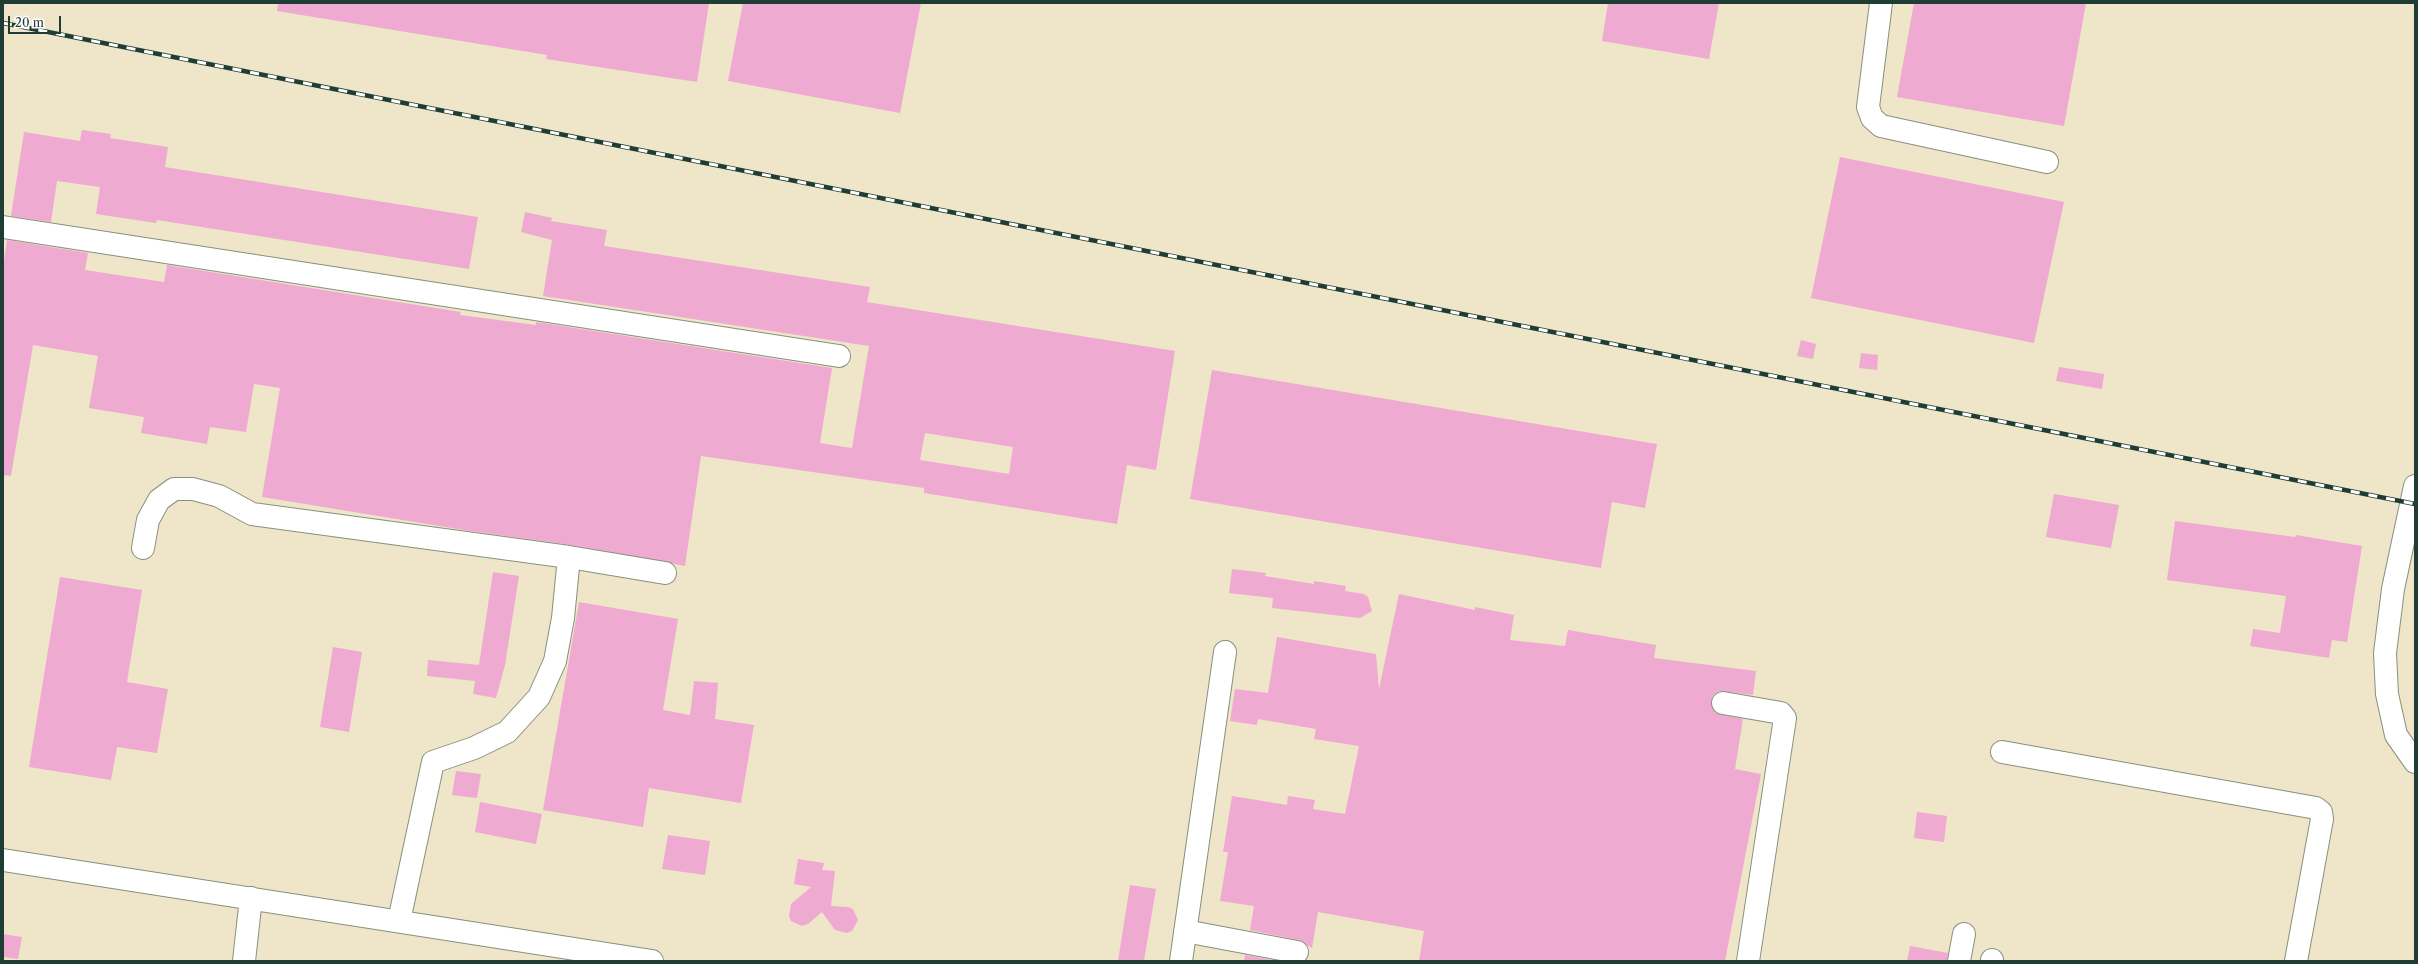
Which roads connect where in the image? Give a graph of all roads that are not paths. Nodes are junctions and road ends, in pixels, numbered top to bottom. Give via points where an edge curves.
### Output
1 (1881, 3) edge
2 (2047, 162) dead end
3 (3, 227) edge
4 (838, 356) dead end
5 (2415, 486) edge
6 (143, 548) dead end
7 (569, 557) junction
8 (665, 573) dead end
9 (1225, 652) dead end
10 (1723, 703) dead end
11 (2002, 752) dead end
12 (2415, 762) edge
13 (3, 860) edge
14 (250, 898) junction
15 (399, 921) junction
16 (1185, 932) junction
17 (1964, 934) dead end
18 (1298, 952) dead end
19 (244, 961) edge
20 (652, 961) edge
21 (1181, 961) edge
22 (1748, 961) edge
23 (1959, 961) edge
24 (2296, 961) edge

1 - 2 street via 1868,107 1876,122 1881,126
3 - 4 street
5 - 12 street via 2393,589 2385,654 2387,694 2396,735
6 - 7 street via 148,520 159,500 174,489 193,489 219,496 252,514
7 - 8 street
7 - 15 street via 563,618 555,661 539,697 507,732 474,748 433,762
9 - 16 street
10 - 22 street via 1781,713 1785,718
11 - 24 street via 2316,808 2321,812 2322,819
13 - 14 street
14 - 15 street
14 - 19 street
15 - 20 street
16 - 18 street
16 - 21 street
17 - 23 street

